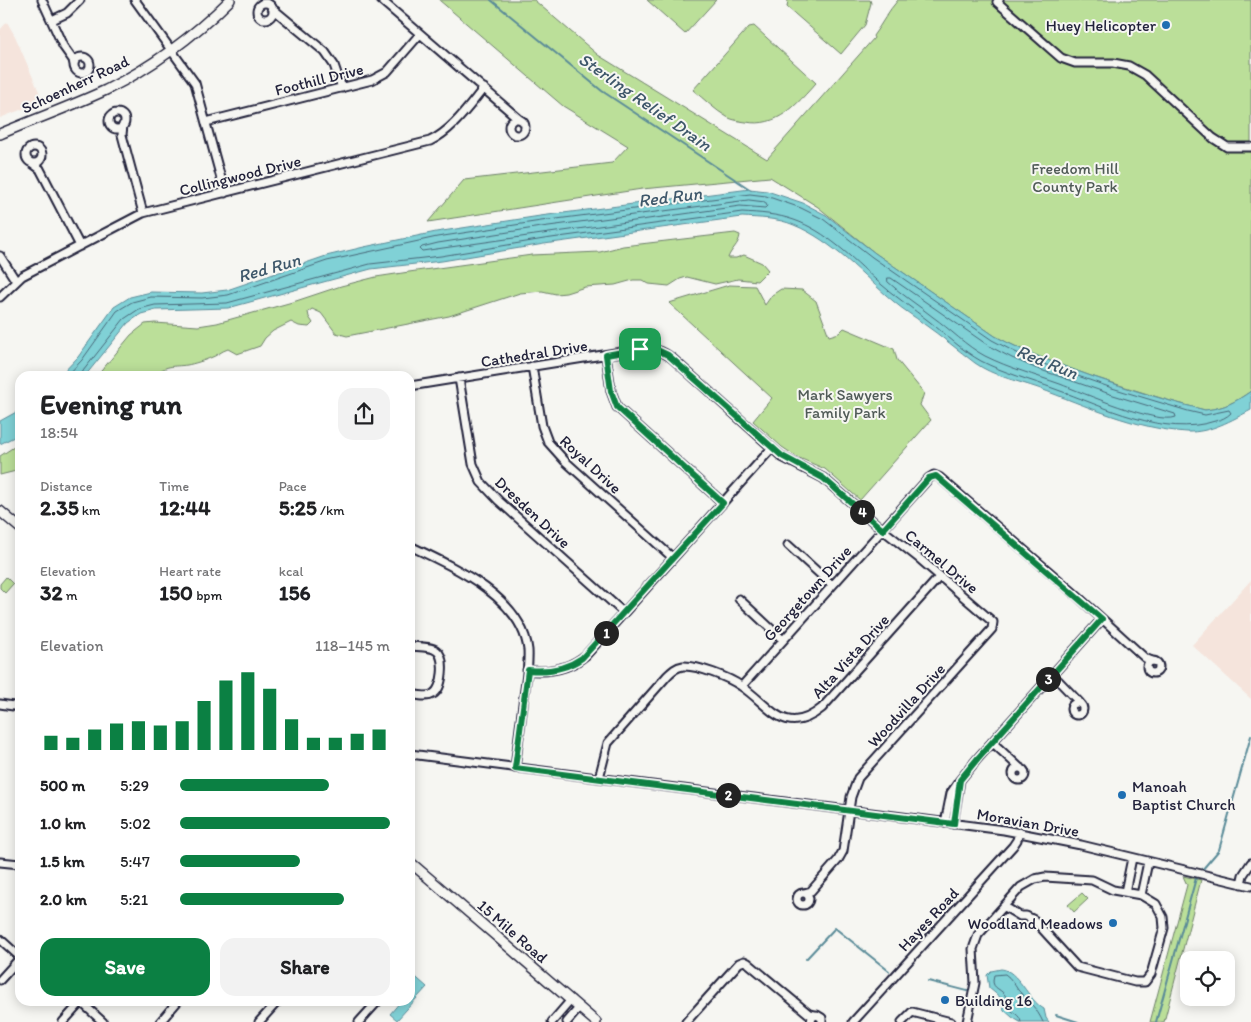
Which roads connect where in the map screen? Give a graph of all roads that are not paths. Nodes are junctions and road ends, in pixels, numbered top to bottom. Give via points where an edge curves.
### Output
1 (42, 0) edge
2 (80, 0) edge
3 (135, 0) edge
4 (230, 0) edge
5 (381, 0) edge
6 (999, 0) edge
7 (272, 8) junction
8 (280, 15) junction
9 (270, 17) junction
10 (52, 20) junction
11 (420, 34) junction
12 (172, 50) junction
13 (76, 62) dead end
14 (342, 88) junction
15 (484, 88) junction
16 (511, 113) junction
17 (519, 119) junction
18 (206, 122) junction
19 (510, 123) junction
20 (123, 125) junction
21 (115, 128) junction
22 (0, 134) edge
23 (122, 135) junction
24 (1251, 147) edge
25 (41, 160) junction
26 (32, 163) junction
27 (40, 169) junction
28 (225, 193) junction
29 (143, 214) junction
30 (80, 246) junction
31 (0, 256) edge
32 (16, 281) junction
33 (0, 297) edge
34 (662, 352) joint
35 (606, 355) junction
36 (532, 366) junction
37 (459, 378) junction
38 (415, 385) edge
39 (772, 448) junction
40 (723, 503) junction
41 (0, 511) edge
42 (15, 524) edge
43 (883, 530) junction
44 (788, 545) dead end
45 (415, 548) edge
46 (674, 558) junction
47 (940, 576) junction
48 (832, 585) junction
49 (739, 599) dead end
50 (624, 613) junction
51 (1102, 619) junction
52 (994, 624) joint
53 (783, 640) junction
54 (415, 647) edge
55 (1148, 661) dead end
56 (528, 670) junction
57 (1052, 674) junction
58 (742, 686) junction
59 (415, 695) edge
60 (1074, 701) junction
61 (0, 704) edge
62 (15, 706) edge
63 (992, 742) junction
64 (415, 755) edge
65 (1016, 767) dead end
66 (515, 768) junction
67 (599, 778) junction
68 (960, 780) junction
69 (849, 810) junction
70 (946, 822) junction
71 (954, 824) junction
72 (1019, 832) junction
73 (1132, 858) junction
74 (0, 862) edge
75 (1148, 862) junction
76 (1251, 863) edge
77 (15, 864) edge
78 (415, 866) edge
79 (1241, 884) junction
80 (1251, 885) edge
81 (1125, 892) junction
82 (808, 894) dead end
83 (1141, 895) junction
84 (1004, 906) junction
85 (0, 939) edge
86 (15, 952) edge
87 (15, 963) edge
88 (0, 980) edge
89 (571, 1000) junction
90 (77, 1006) edge
91 (85, 1006) edge
92 (174, 1006) edge
93 (273, 1006) edge
94 (373, 1006) edge
95 (580, 1008) junction
96 (811, 1018) edge
97 (689, 1021) edge
98 (63, 1022) edge
99 (103, 1022) edge
100 (160, 1022) edge
101 (259, 1022) edge
102 (359, 1022) edge
103 (552, 1022) edge
104 (567, 1022) edge
105 (596, 1022) edge
106 (822, 1022) edge
107 (853, 1022) edge
108 (902, 1022) edge
109 (951, 1022) edge
110 (968, 1022) edge

1 - 10 street
2 - 10 street via 67,14
3 - 12 street
4 - 12 main road, Schoenherr Road
5 - 11 street
6 - 24 street via 997,2 1061,58 1075,63 1129,66 1145,76 1213,138 1227,147
7 - 8 street
7 - 9 street
7 - 9 street via 265,3 257,9 262,18
8 - 9 street
8 - 14 street via 325,52 334,65
10 - 13 street
11 - 14 street, Foothill Drive via 387,72 372,80
11 - 15 street
12 - 18 street via 195,83
12 - 22 main road, Schoenherr Road via 107,89
14 - 18 street, Foothill Drive
15 - 16 street
15 - 28 street, Collingwood Drive via 450,128 430,141
16 - 17 street
16 - 19 street
17 - 19 street
17 - 19 street via 525,127 521,133 512,132
18 - 28 street
20 - 21 street
20 - 21 street via 122,116 113,114 109,120 110,126
20 - 23 street
21 - 23 street
23 - 29 street
25 - 26 street
25 - 26 street via 40,150 31,148 27,155
25 - 27 street
26 - 27 street
27 - 30 street
28 - 29 street, Collingwood Drive
29 - 30 street, Collingwood Drive
30 - 32 street, Collingwood Drive
31 - 32 street
32 - 33 street, Collingwood Drive
34 - 35 street, Cathedral Drive via 649,349
34 - 39 street, Carmel Drive
35 - 36 street, Cathedral Drive
35 - 40 street via 611,391 617,407
36 - 37 street, Cathedral Drive
36 - 46 street, Royal Drive via 542,426 548,442
37 - 38 street, Cathedral Drive
37 - 50 street, Dresden Drive via 473,464 481,482
39 - 40 street
39 - 43 street, Carmel Drive via 790,462 823,478
40 - 46 street
41 - 42 main road
43 - 47 street, Carmel Drive
43 - 48 street, Georgetown Drive
43 - 51 street, Georgetown Drive via 929,478 939,477
44 - 48 street
45 - 56 street via 460,569 480,583 515,617 526,639
46 - 50 street
47 - 52 street, Carmel Drive
47 - 58 street, Alta Vista Drive via 814,714 800,720 779,718
48 - 53 street, Georgetown Drive
49 - 53 street
50 - 56 street via 577,662 550,671
51 - 55 street
51 - 57 street
52 - 69 street, Woodvilla Drive via 858,778
53 - 58 street, Georgetown Drive
54 - 59 street via 435,649 443,661 437,691 426,696
56 - 66 street
57 - 60 street
57 - 63 street
58 - 67 street, Alta Vista Drive via 696,668 676,668 613,736 605,750
60 - 60 street via 1083,706 1084,710 1078,716 1071,711
61 - 62 street
63 - 65 street
63 - 68 street
64 - 66 street, Moravian Drive
66 - 67 street, Moravian Drive
67 - 69 street, Moravian Drive
68 - 70 street via 951,793
68 - 71 street
69 - 70 street, Moravian Drive
69 - 82 street, Woodvilla Drive via 843,851
70 - 71 street, Moravian Drive
71 - 72 street, Moravian Drive
72 - 73 street, Moravian Drive
72 - 107 street, Hayes Road via 1013,846
73 - 75 street, Moravian Drive
73 - 81 street
74 - 77 street
75 - 79 street, Moravian Drive
75 - 83 street
76 - 79 street
78 - 89 main road, 15 Mile Road
79 - 80 street, Moravian Drive
81 - 83 street
81 - 84 street via 1092,880 1044,877 1021,886
83 - 84 street via 1156,904 1164,922 1152,974 1141,983 1077,968 1034,920
84 - 110 street via 983,928 975,942 975,983
85 - 86 street
87 - 88 street
89 - 95 main road, 15 Mile Road
89 - 103 street
90 - 98 street
91 - 99 street
92 - 100 street
93 - 101 street
94 - 102 street
95 - 104 street
95 - 105 main road, 15 Mile Road
96 - 97 street via 744,961
96 - 106 street via 820,1017
108 - 109 street via 912,1012

